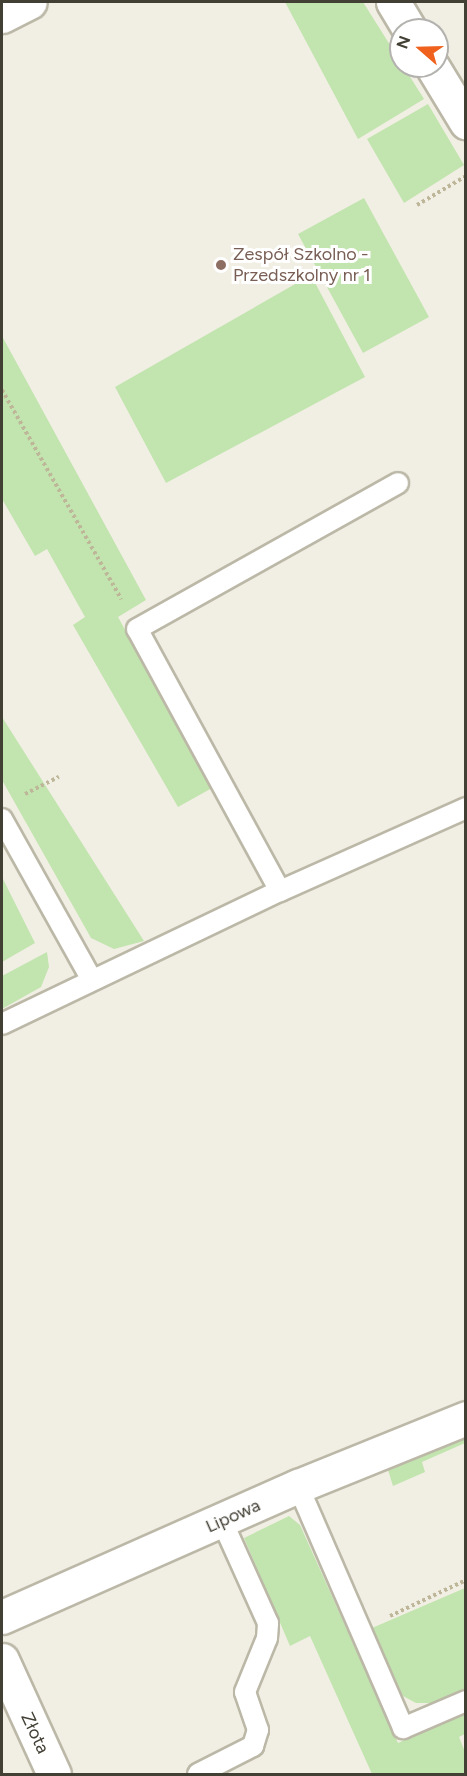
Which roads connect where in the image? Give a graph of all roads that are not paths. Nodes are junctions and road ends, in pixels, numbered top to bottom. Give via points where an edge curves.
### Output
1 (30, 2) edge
2 (393, 2) edge
3 (2, 16) edge
4 (403, 18) edge
5 (439, 78) edge
6 (465, 122) edge
7 (398, 483) dead end
8 (465, 808) edge
9 (2, 819) edge
10 (280, 891) junction
11 (92, 980) junction
12 (2, 1024) edge
13 (465, 1418) edge
14 (298, 1486) junction
15 (222, 1521) junction
16 (2, 1617) edge
17 (2, 1659) edge
18 (465, 1701) edge
19 (54, 1774) edge
20 (198, 1774) edge

1 - 3 street
2 - 4 street
5 - 6 street
7 - 10 lane via 137,629
8 - 10 lane
9 - 11 lane
10 - 11 lane
11 - 12 lane
13 - 14 street, Lipowa
14 - 15 street, Lipowa
14 - 18 lane via 403,1728
15 - 16 street, Lipowa
15 - 20 lane via 268,1623 267,1638 245,1692 258,1730 253,1746
17 - 19 street, Złota

